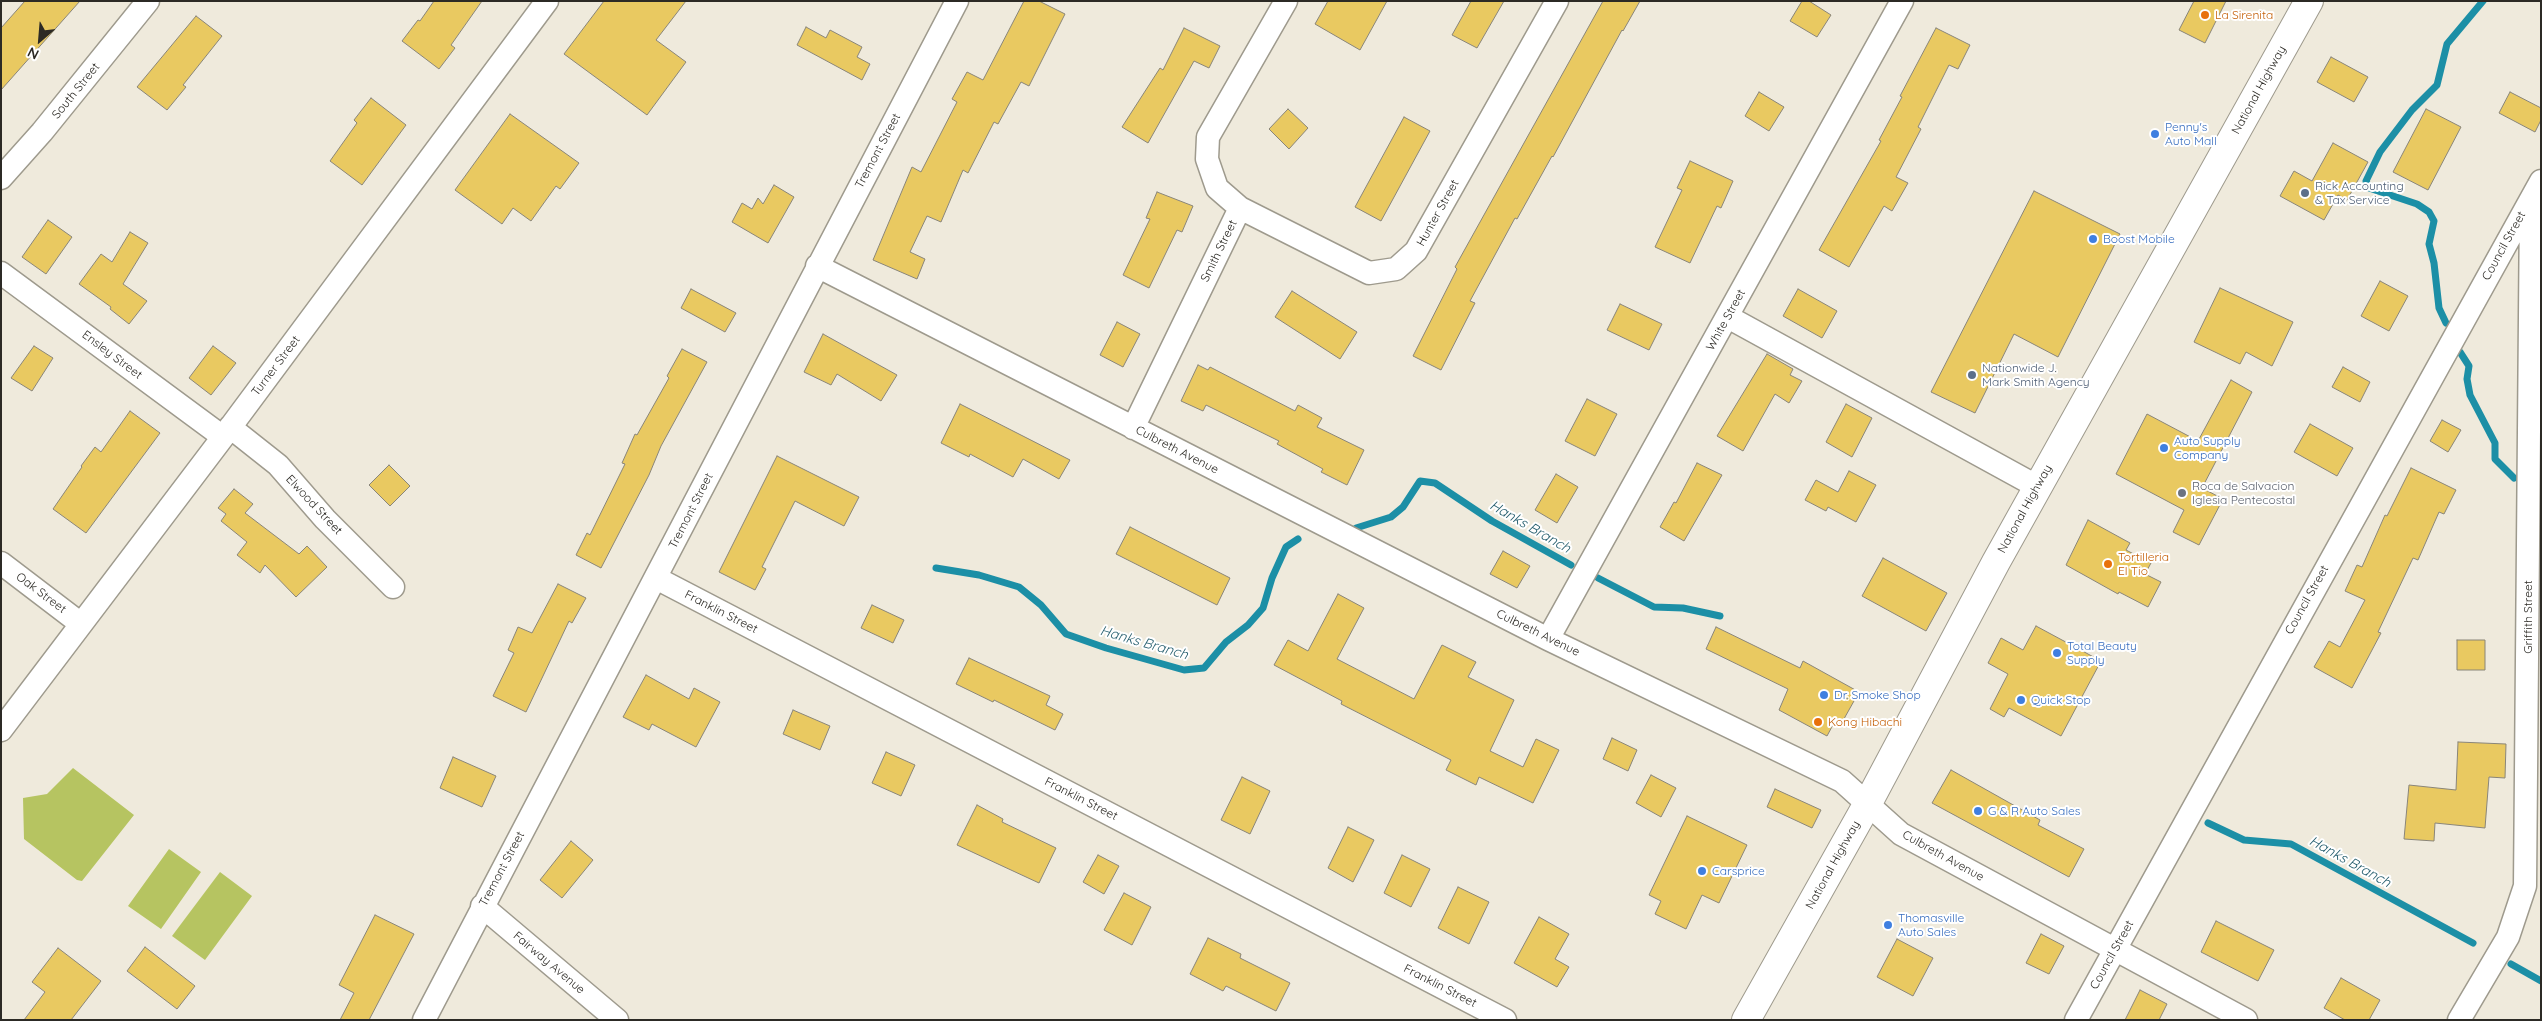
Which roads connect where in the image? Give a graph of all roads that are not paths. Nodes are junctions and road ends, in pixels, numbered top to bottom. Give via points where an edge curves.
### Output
1 (148, 1) edge
2 (547, 1) edge
3 (957, 1) edge
4 (1286, 1) edge
5 (1557, 1) edge
6 (1902, 1) edge
7 (2309, 1) edge
8 (1, 178) edge
9 (2536, 190) edge
10 (1240, 208) junction
11 (817, 266) junction
12 (1, 273) edge
13 (1728, 317) junction
14 (1132, 428) junction
15 (227, 432) junction
16 (2038, 487) junction
17 (1, 563) edge
18 (656, 578) junction
19 (393, 587) dead end
20 (82, 624) junction
21 (1548, 639) junction
22 (1, 730) edge
23 (1868, 803) junction
24 (2534, 806) edge
25 (482, 906) junction
26 (2115, 948) junction
27 (424, 1020) edge
28 (617, 1020) edge
29 (1505, 1020) edge
30 (1746, 1020) edge
31 (2076, 1020) edge
32 (2246, 1020) edge
33 (2459, 1020) edge

1 - 8 street, South Street
2 - 15 street, Turner Street
3 - 11 street, Tremont Street
4 - 10 street, Smith Street via 1208,137 1207,160 1217,188
5 - 10 street, Hunter Street via 1416,252 1396,269 1370,273
6 - 13 street, White Street
7 - 16 main road, National Highway
9 - 24 street, Griffith Street
9 - 26 street, Council Street
10 - 14 street, Smith Street
11 - 14 street, Culbreth Avenue
11 - 18 street, Tremont Street
12 - 15 street, Ensley Street
13 - 16 street
13 - 21 street, White Street
14 - 21 street, Culbreth Avenue
15 - 19 street, Elwood Street via 278,465 324,518
15 - 20 street, Turner Street
16 - 23 main road, National Highway
17 - 20 street, Oak Street
18 - 25 street, Tremont Street
18 - 29 street, Franklin Street
20 - 22 street, Turner Street
21 - 23 street, Culbreth Avenue via 1842,781
23 - 26 street, Culbreth Avenue via 1901,834
23 - 30 main road, National Highway
24 - 33 street, Griffith Street via 2525,886 2508,937
25 - 27 street, Tremont Street
25 - 28 street, Fairway Avenue
26 - 31 street, Council Street
26 - 32 street, Culbreth Avenue

